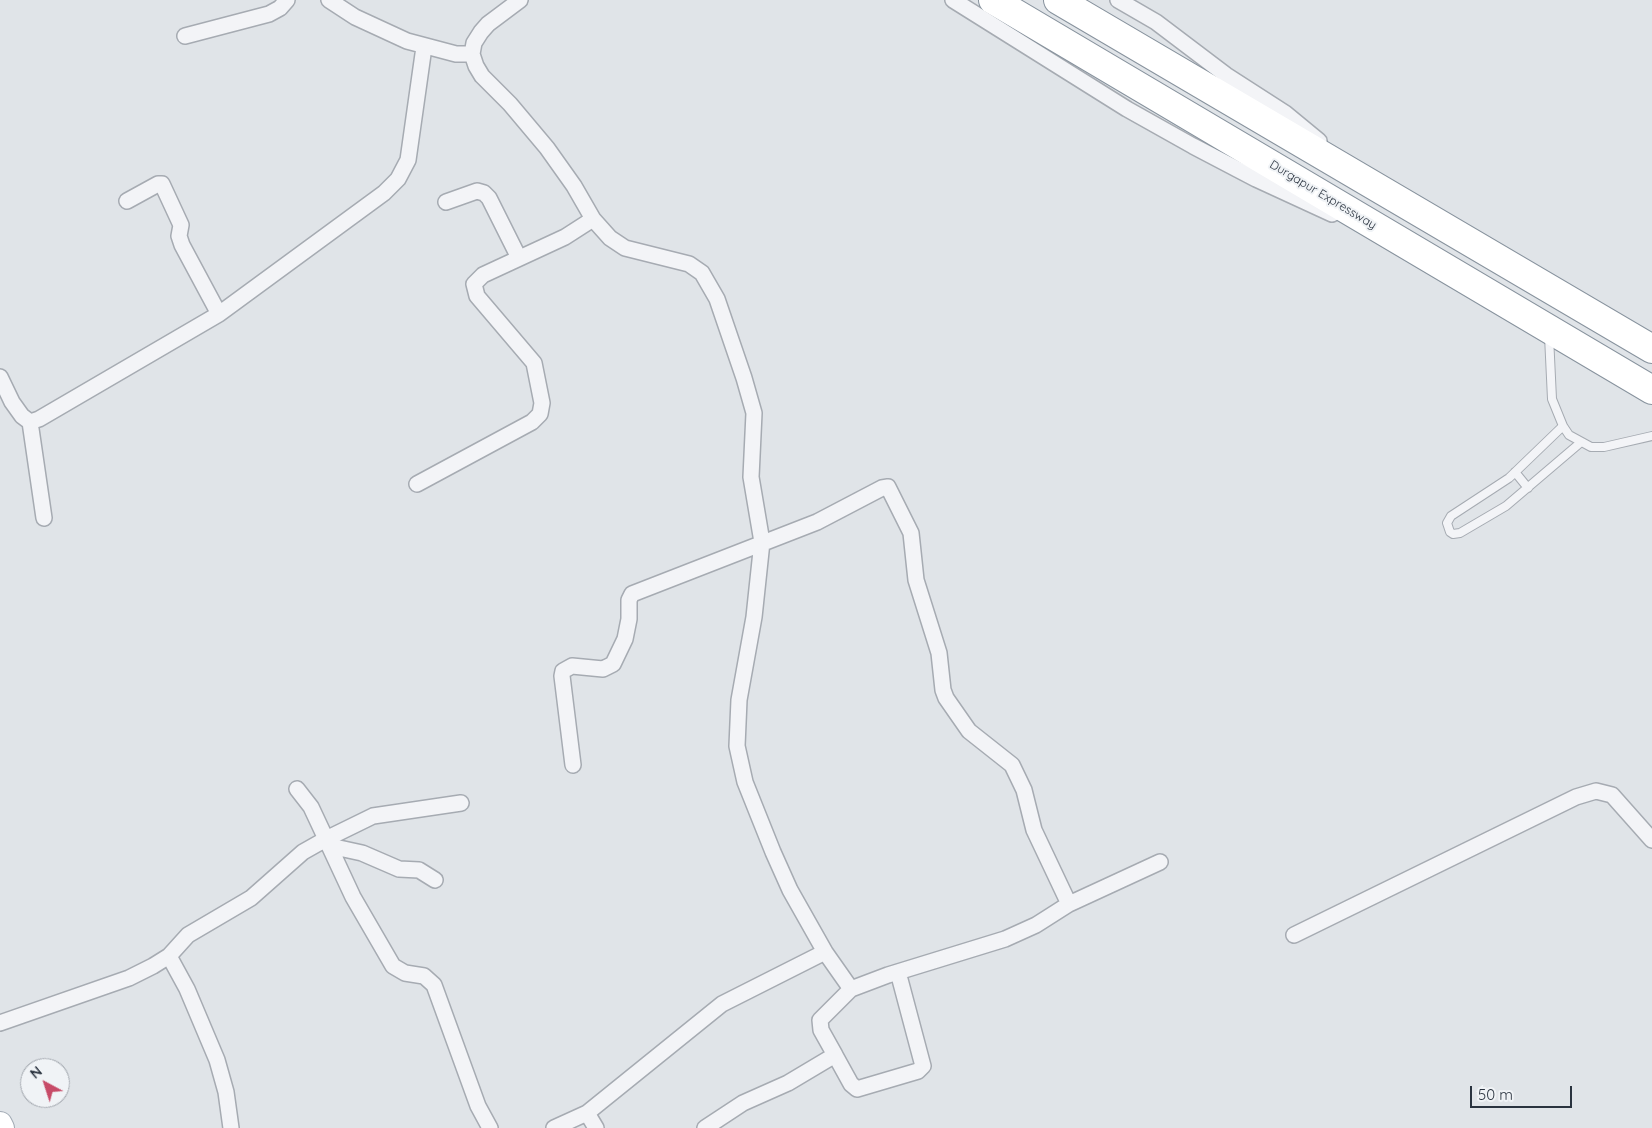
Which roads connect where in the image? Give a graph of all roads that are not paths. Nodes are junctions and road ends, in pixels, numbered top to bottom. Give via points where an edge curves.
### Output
1 (287, 0) edge
2 (329, 0) edge
3 (520, 0) edge
4 (953, 0) edge
5 (993, 0) edge
6 (1058, 0) edge
7 (1118, 0) edge
8 (185, 36) dead end
9 (424, 47) junction
10 (472, 54) junction
11 (1378, 189) junction
12 (127, 201) dead end
13 (446, 202) dead end
14 (593, 219) junction
15 (1396, 238) junction
16 (519, 258) junction
17 (219, 314) junction
18 (1548, 328) junction
19 (1652, 349) edge
20 (0, 377) edge
21 (1652, 390) edge
22 (30, 422) junction
23 (1562, 426) junction
24 (1652, 436) edge
25 (1580, 443) junction
26 (1515, 472) junction
27 (417, 484) dead end
28 (1528, 488) junction
29 (44, 518) dead end
30 (762, 542) junction
31 (573, 765) dead end
32 (297, 790) dead end
33 (461, 802) dead end
34 (1652, 840) edge
35 (328, 842) junction
36 (1160, 862) dead end
37 (435, 880) dead end
38 (1069, 904) junction
39 (1294, 935) dead end
40 (825, 952) junction
41 (169, 956) junction
42 (898, 972) junction
43 (851, 989) junction
44 (0, 1023) edge
45 (834, 1055) junction
46 (587, 1113) junction
47 (0, 1124) edge
48 (2, 1128) edge
49 (230, 1128) edge
50 (490, 1128) edge
51 (554, 1128) edge
52 (596, 1128) edge
53 (706, 1128) edge

1 - 8 street via 269,14
2 - 9 street via 380,30
3 - 10 street via 488,24 474,43
4 - 15 street via 1193,146 1323,210
5 - 15 highway, Durgapur Expressway
6 - 11 highway
7 - 11 street via 1156,22 1226,75 1285,113
9 - 10 street
9 - 17 street via 413,137 408,160 398,179 384,193
10 - 14 street via 482,76 547,148
11 - 19 highway
12 - 17 street via 162,184 181,225 178,236
13 - 16 street via 477,190 484,193
14 - 16 street via 565,237
14 - 30 street via 610,238 625,248 695,267 712,288 754,414 751,477
15 - 18 highway, Durgapur Expressway
16 - 27 street via 478,278 474,290 534,363 542,403 540,414 532,422
17 - 22 street via 122,373
18 - 21 highway, Durgapur Expressway
18 - 23 lane via 1552,399
20 - 22 street via 12,402
22 - 29 street
23 - 25 lane
23 - 26 lane
24 - 25 lane via 1604,448
25 - 28 lane
26 - 28 lane
26 - 28 lane via 1451,516 1447,523 1450,532 1456,534 1476,526
30 - 31 street via 638,590 630,597 626,639 612,664 603,669 572,666 563,671
30 - 38 street via 817,522 882,488 890,488 911,533 916,580 939,653 946,698 969,731 1012,765 1024,790 1034,830
30 - 40 street via 754,617 739,700 737,746 773,852
32 - 35 street via 315,814
33 - 35 street via 374,816
34 - 39 street via 1612,794 1596,791 1576,797
35 - 37 street via 399,870 419,870
35 - 41 street via 303,852 270,884 188,935
35 - 50 street via 354,897 393,966 405,973 424,976 434,985 478,1106
36 - 38 street
38 - 42 street via 1005,940
40 - 43 street
40 - 46 street via 722,1004
41 - 44 street via 140,973
41 - 49 street via 187,989 217,1060 226,1092
42 - 43 street
42 - 45 street via 923,1066 918,1071 857,1089
43 - 45 street via 820,1020 821,1030
45 - 53 street via 788,1083 743,1103
46 - 51 street
46 - 52 street
47 - 48 main road

